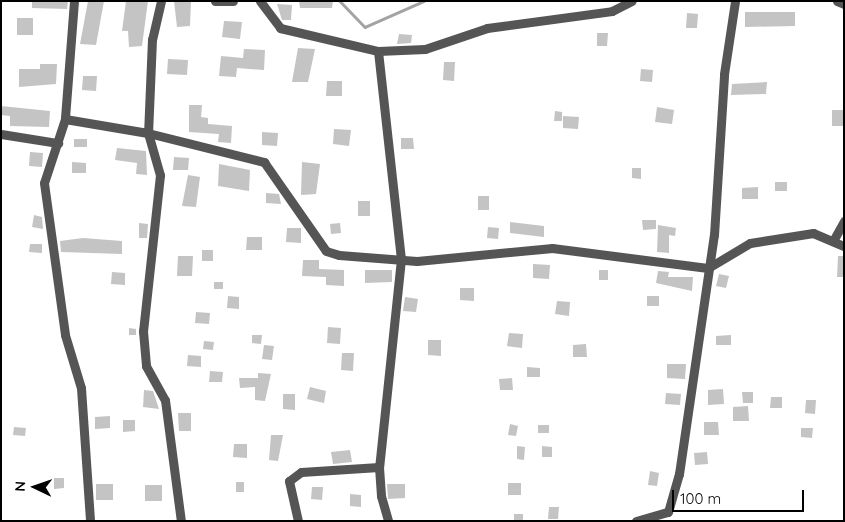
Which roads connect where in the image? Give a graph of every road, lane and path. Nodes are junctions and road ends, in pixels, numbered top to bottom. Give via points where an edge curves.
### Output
1 (74, 1) edge
2 (161, 1) edge
3 (215, 1) edge
4 (233, 1) edge
5 (632, 1) edge
6 (735, 1) edge
7 (837, 1) edge
8 (263, 2) edge
9 (844, 4) edge
10 (378, 51) junction
11 (64, 119) junction
12 (148, 133) junction
13 (1, 134) edge
14 (58, 144) junction
15 (844, 221) edge
16 (833, 241) junction
17 (844, 246) edge
18 (401, 259) junction
19 (708, 268) junction
20 (379, 467) junction
21 (90, 521) edge
22 (181, 521) edge
23 (298, 521) edge
24 (388, 521) edge
25 (636, 521) edge

1 - 11 street
2 - 12 street via 152,39
3 - 4 street
5 - 10 street via 612,11 487,28 425,49
6 - 19 street via 724,74 721,159
7 - 9 street
8 - 10 street via 272,23 280,28
10 - 18 street
11 - 12 street
11 - 14 street
12 - 18 street via 264,162 326,251
12 - 22 street via 160,175 143,331 146,366 165,400
13 - 14 street
14 - 21 street via 44,183 65,335 82,388
15 - 16 street
16 - 17 street
16 - 19 street via 813,233 750,243
18 - 19 street via 417,261 552,248
18 - 20 street
19 - 25 street via 680,474 668,512
20 - 23 street via 302,472 288,481
20 - 24 street via 380,496

